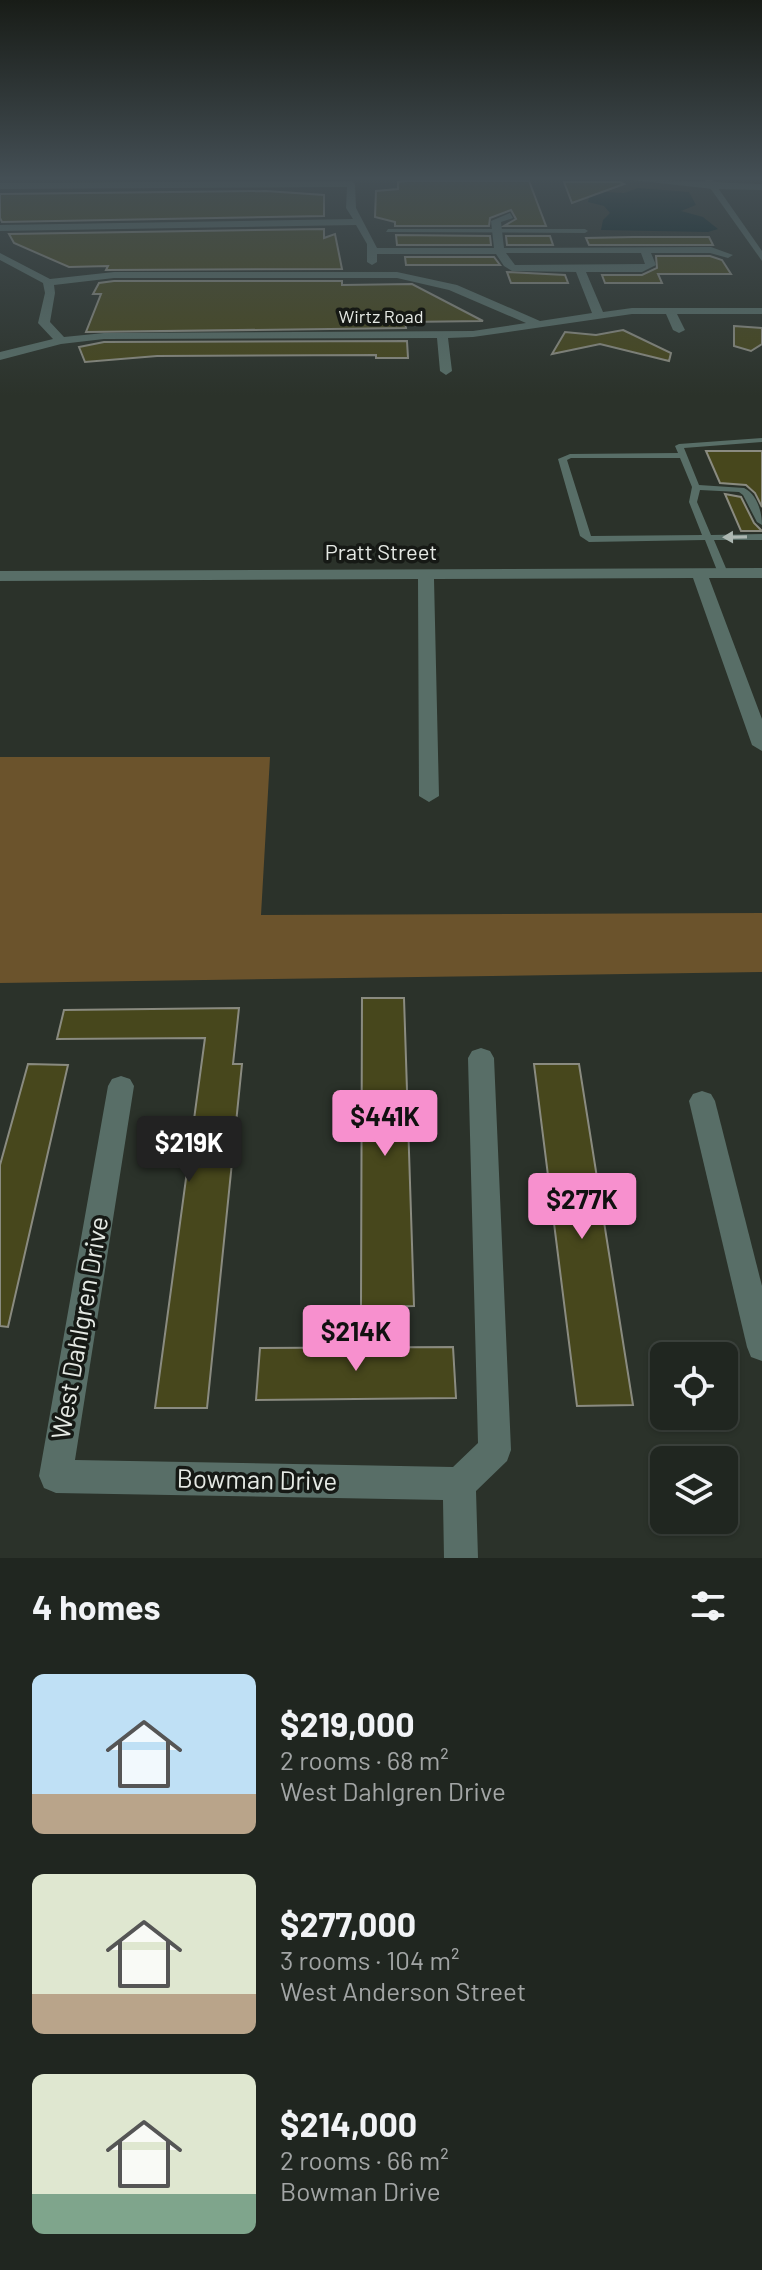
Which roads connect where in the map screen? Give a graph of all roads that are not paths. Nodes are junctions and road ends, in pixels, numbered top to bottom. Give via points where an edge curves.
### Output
1 (372, 251) joint
2 (502, 251) junction
3 (648, 255) junction
4 (728, 255) dead end
5 (1, 257) edge
6 (580, 269) junction
7 (373, 274) junction
8 (48, 282) junction
9 (670, 311) junction
10 (762, 311) edge
11 (598, 314) junction
12 (540, 325) junction
13 (679, 330) dead end
14 (442, 334) junction
15 (61, 341) junction
16 (0, 356) edge
17 (446, 371) dead end
18 (762, 440) edge
19 (681, 455) junction
20 (696, 487) junction
21 (762, 522) edge
22 (762, 537) edge
23 (707, 538) junction
24 (699, 573) junction
25 (723, 573) junction
26 (762, 573) edge
27 (426, 574) junction
28 (0, 576) edge
29 (762, 745) edge
30 (429, 796) dead end
31 (481, 1058) dead end
32 (121, 1086) dead end
33 (702, 1101) dead end
34 (762, 1347) edge
35 (56, 1476) joint
36 (459, 1484) junction
37 (461, 1558) edge

1 - 2 street
1 - 7 street
2 - 3 street
2 - 6 street via 512,268
3 - 4 street via 717,260
3 - 6 street via 651,265 642,269
5 - 8 street
6 - 11 street
7 - 8 street via 114,275
7 - 12 street via 427,278
8 - 15 street via 44,323
9 - 10 street, Wirtz Road
9 - 11 street, Wirtz Road
9 - 13 street
11 - 12 street, Wirtz Road
12 - 14 street, Wirtz Road via 497,333
14 - 15 street, Wirtz Road via 136,335
14 - 17 street
15 - 16 street, Wirtz Road
18 - 19 lane via 681,445
19 - 20 lane
19 - 23 lane via 562,459 589,539
20 - 21 lane via 747,493
20 - 23 lane via 693,502
22 -> 23 lane
23 - 25 lane
24 - 25 street, Pratt Street
24 - 27 street, Pratt Street
24 - 29 street
25 - 26 street, Pratt Street
27 - 28 street, Pratt Street
27 - 30 street
31 - 36 street via 495,1450
32 - 35 street, West Dahlgren Drive
33 - 34 street
35 - 36 street, Bowman Drive
36 - 37 street

